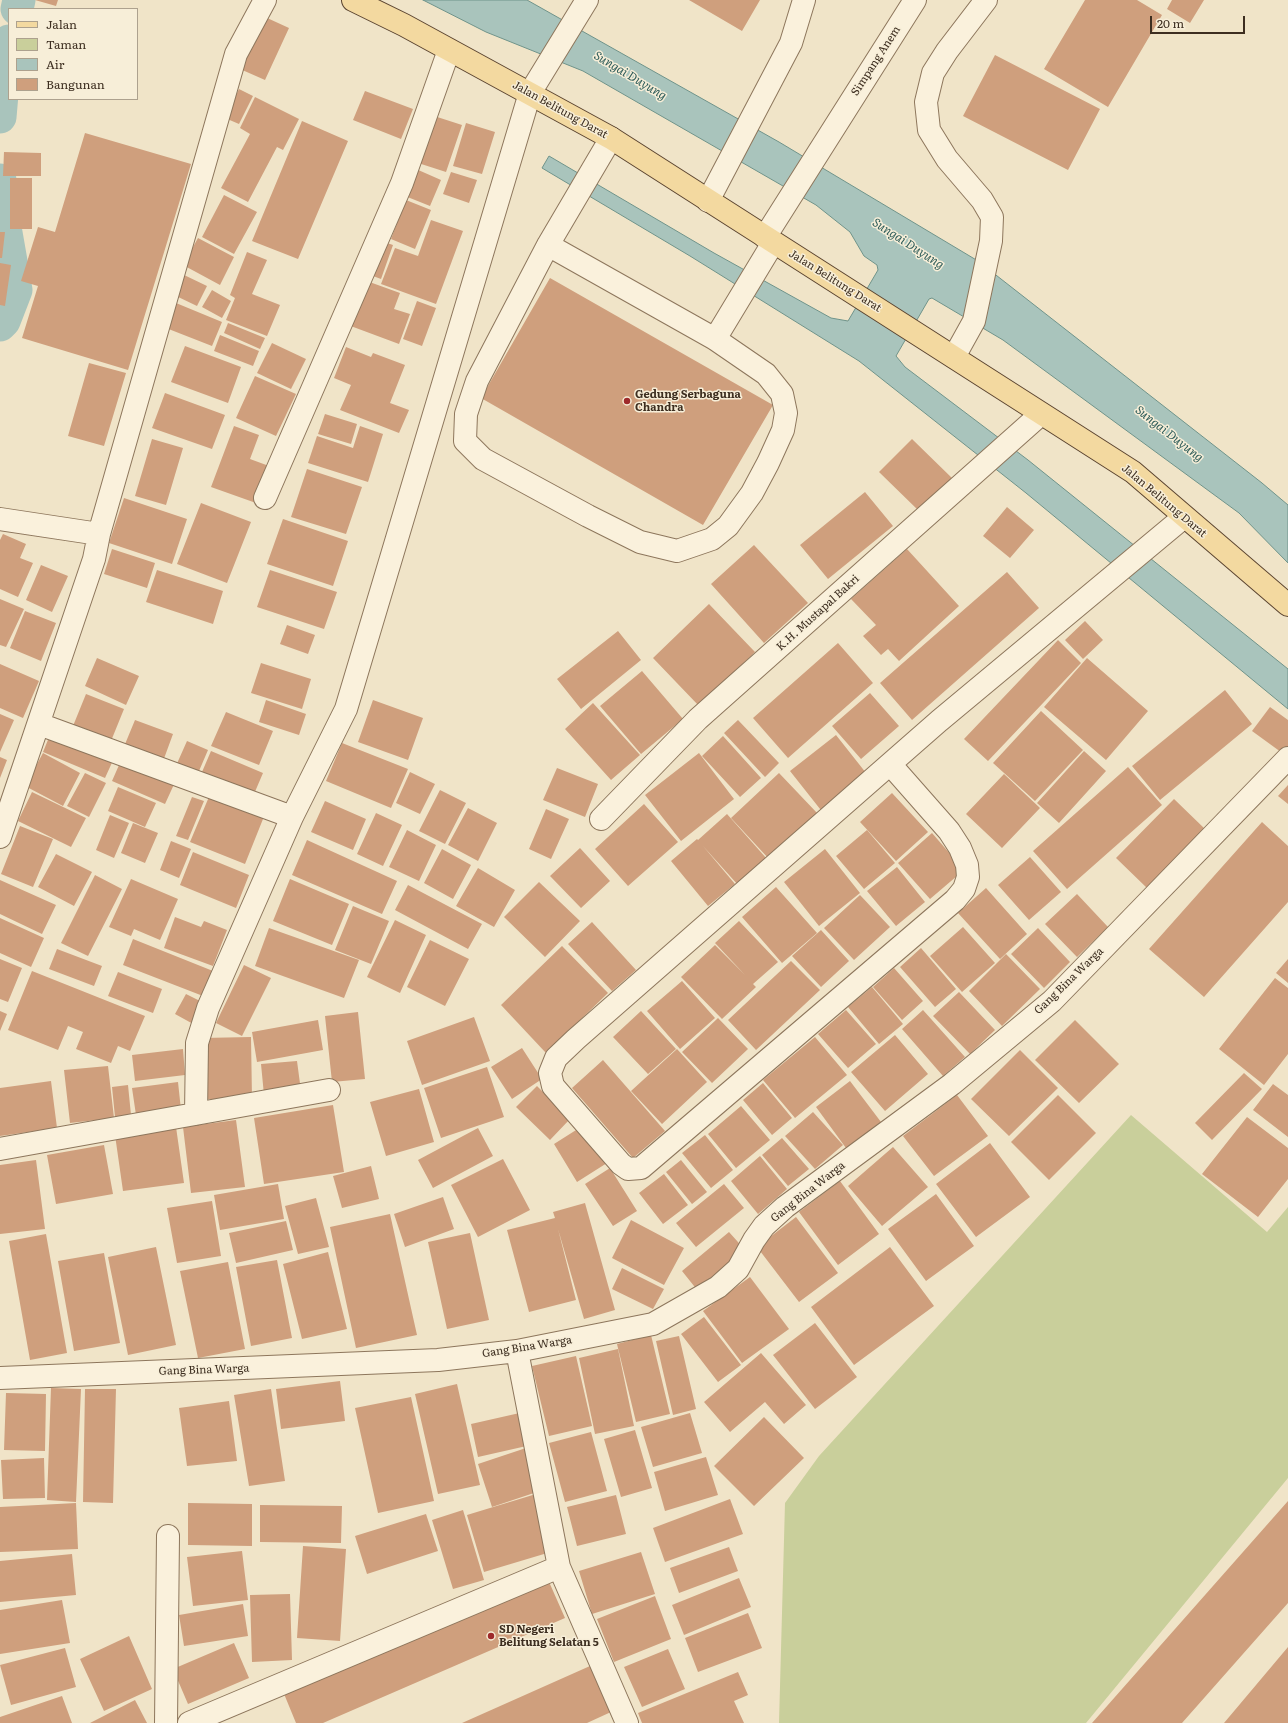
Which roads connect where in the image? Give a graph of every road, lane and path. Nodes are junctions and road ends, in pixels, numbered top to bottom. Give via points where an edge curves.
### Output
1 (265, 0) edge
2 (353, 0) edge
3 (804, 0) edge
4 (915, 0) edge
5 (986, 0) edge
6 (583, 7) edge
7 (449, 50) junction
8 (530, 94) junction
9 (611, 138) junction
10 (708, 201) junction
11 (769, 240) junction
12 (548, 245) junction
13 (715, 339) junction
14 (946, 351) junction
15 (1041, 414) junction
16 (265, 498) dead end
17 (1184, 517) junction
18 (0, 519) edge
19 (99, 534) junction
20 (1288, 605) edge
21 (39, 724) junction
22 (1288, 758) edge
23 (890, 764) junction
24 (292, 817) junction
25 (601, 819) dead end
26 (0, 837) edge
27 (329, 1090) dead end
28 (196, 1114) junction
29 (0, 1149) edge
30 (517, 1351) junction
31 (0, 1378) edge
32 (168, 1536) dead end
33 (559, 1567) junction
34 (624, 1722) edge
35 (166, 1723) edge
36 (188, 1723) edge

1 - 19 street via 236,54
2 - 7 main road, Jalan Belitung Darat
3 - 10 street via 790,43
4 - 11 street, Simpang Anem via 789,198
5 - 14 street via 933,73 926,102 929,130 947,159 982,200 992,217 990,241 974,321
6 - 8 street
7 - 8 main road, Jalan Belitung Darat
7 - 16 street via 402,183
8 - 9 main road, Jalan Belitung Darat
8 - 24 street via 346,709
9 - 10 main road, Jalan Belitung Darat
9 - 12 street
10 - 11 main road, Jalan Belitung Darat
11 - 13 street, Simpang Anem
11 - 14 main road, Jalan Belitung Darat
12 - 13 street
12 - 13 street via 476,381 466,414 466,441 483,459 640,542 677,551 712,539 728,526 752,493 783,430 786,413 782,394 766,374
14 - 15 main road, Jalan Belitung Darat
15 - 17 main road, Jalan Belitung Darat via 1133,472
15 - 25 street, K.H. Mustapal Bakri via 698,719
17 - 20 main road, Jalan Belitung Darat
17 - 23 street via 938,721
18 - 19 street
19 - 21 street via 94,559
21 - 24 street
21 - 26 street
22 - 30 street, Gang Bina Warga via 1052,1001 952,1084 786,1207 754,1240 738,1269 718,1287 653,1324
23 - 23 street via 949,830 960,848 967,865 968,877 964,889 955,900 641,1168 628,1169 553,1086 550,1073 556,1058
24 - 28 street via 208,1008 197,1043
27 - 28 street
28 - 29 street
30 - 31 street, Gang Bina Warga via 438,1360
30 - 33 street
32 - 35 street
33 - 34 street
33 - 36 street

